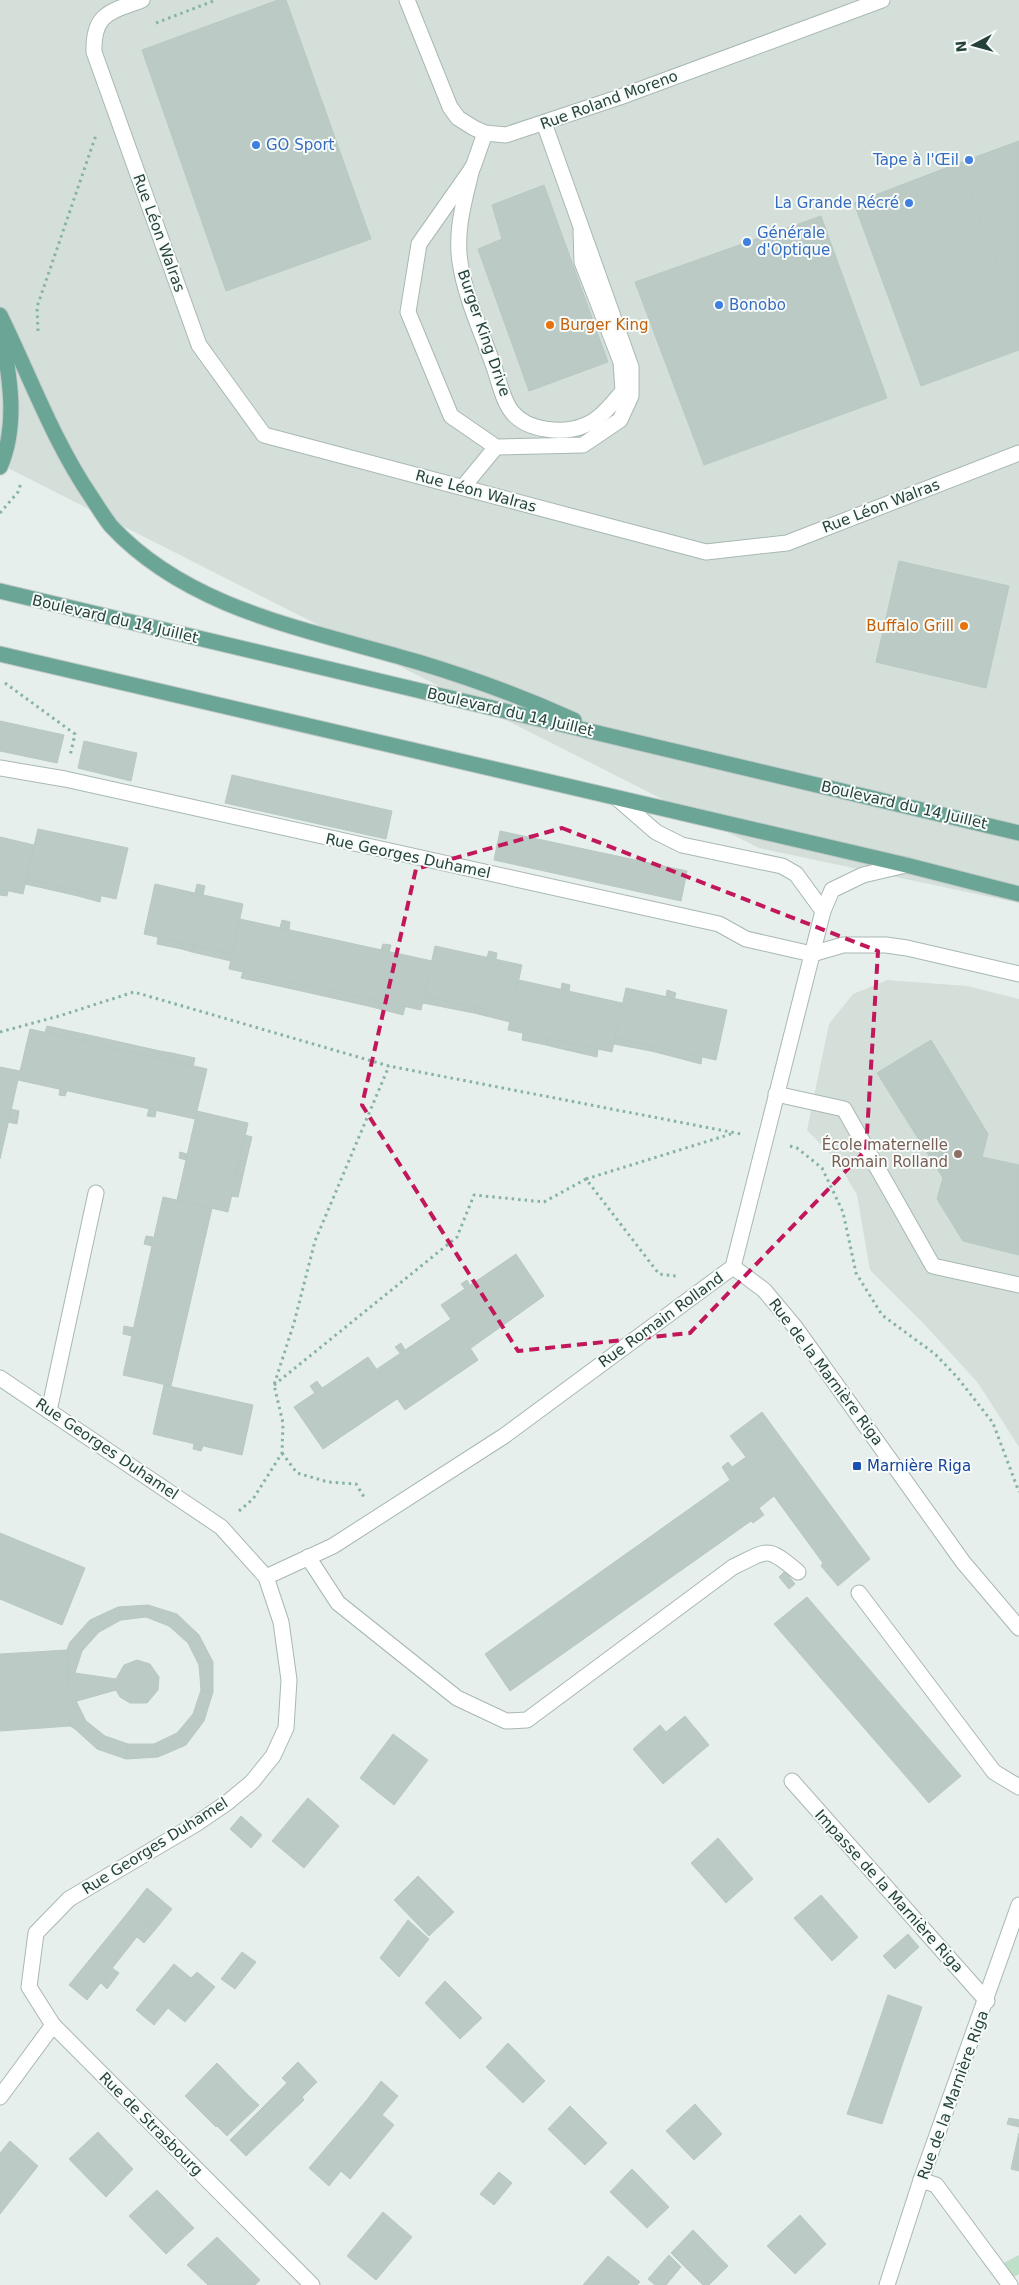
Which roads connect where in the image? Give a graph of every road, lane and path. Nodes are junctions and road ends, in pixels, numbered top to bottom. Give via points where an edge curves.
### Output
1 (142, 0) edge
2 (216, 0) edge
3 (407, 0) edge
4 (882, 0) edge
5 (153, 24) dead end
6 (118, 122) junction
7 (544, 124) junction
8 (485, 133) junction
9 (473, 167) junction
10 (581, 231) junction
11 (0, 315) edge
12 (0, 322) edge
13 (37, 326) dead end
14 (496, 447) junction
15 (1019, 453) edge
16 (0, 467) edge
17 (463, 487) junction
18 (0, 591) edge
19 (0, 654) edge
20 (0, 681) edge
21 (602, 734) junction
22 (0, 768) edge
23 (64, 779) junction
24 (618, 799) junction
25 (1019, 833) edge
26 (906, 865) junction
27 (1019, 894) edge
28 (823, 911) junction
29 (812, 954) junction
30 (1019, 974) edge
31 (0, 1032) edge
32 (389, 1066) junction
33 (776, 1094) junction
34 (733, 1133) junction
35 (765, 1139) junction
36 (586, 1178) junction
37 (96, 1193) dead end
38 (733, 1267) junction
39 (1019, 1286) edge
40 (689, 1298) junction
41 (0, 1378) edge
42 (274, 1385) junction
43 (49, 1411) junction
44 (282, 1453) junction
45 (1019, 1492) edge
46 (377, 1518) junction
47 (221, 1527) junction
48 (308, 1557) junction
49 (798, 1572) dead end
50 (266, 1577) junction
51 (858, 1593) dead end
52 (1019, 1628) edge
53 (792, 1781) dead end
54 (1019, 1787) edge
55 (1019, 1905) edge
56 (987, 2001) junction
57 (53, 2026) junction
58 (0, 2097) edge
59 (921, 2180) junction
60 (312, 2285) edge
61 (887, 2285) edge
62 (1010, 2285) edge

1 - 6 street, Rue Léon Walras via 109,12 98,22 94,35 94,52
2 - 5 path
3 - 8 street, Rue Roland Moreno via 450,108 458,118
4 - 7 street, Rue Roland Moreno
6 - 13 path via 96,135 36,307
6 - 17 street, Rue Léon Walras via 199,345 264,435
7 - 8 street, Rue Roland Moreno via 506,135
7 - 10 street
8 - 9 street
9 - 10 street, Burger King Drive via 459,226 460,262 500,386 512,413 532,426 556,430 583,426 604,414 623,391 621,362 582,262
9 - 14 street via 419,244 408,312 451,416
10 - 14 street via 631,367 631,396 620,420 583,445
11 - 21 main road via 56,438 80,480 110,525 146,558 194,588 256,616 524,697
12 - 16 main road via 12,412
14 - 17 street
15 - 17 street, Rue Léon Walras via 786,543 706,552
18 - 21 main road, Boulevard du 14 Juillet
19 - 24 main road
20 - 23 path via 75,734
21 - 25 main road, Boulevard du 14 Juillet
22 - 23 street, Rue Georges Duhamel
23 - 29 street, Rue Georges Duhamel via 719,924 746,938
24 - 26 main road
24 - 28 street via 656,832 682,845 782,866 796,874
26 - 27 main road
26 - 28 street, Rue Romain Rolland via 862,875 832,890
28 - 29 street, Rue Romain Rolland
29 - 30 street via 843,945 886,945
29 - 33 street, Rue Romain Rolland
31 - 32 path via 134,992
32 - 34 path
32 - 42 path via 315,1241
33 - 35 street, Rue Romain Rolland
33 - 39 street via 844,1109 933,1266
34 - 35 path
34 - 36 path
35 - 38 street, Rue Romain Rolland
35 - 45 path via 797,1148 822,1168 843,1212 856,1273 882,1315 935,1354 993,1423
36 - 40 path via 659,1274 676,1276
36 - 42 path via 544,1202 474,1195 457,1238
37 - 43 street
38 - 40 street, Rue Romain Rolland
38 - 52 street, Rue de la Marnière Riga via 764,1290 795,1327 963,1562
40 - 46 street, Rue Romain Rolland via 504,1436
41 - 43 street, Rue Georges Duhamel
42 - 44 path via 284,1423
43 - 47 street, Rue Georges Duhamel
44 - 46 path via 297,1473 328,1482 356,1484
44 - 47 path via 253,1499
46 - 48 street, Rue Romain Rolland via 334,1546
47 - 50 street, Rue Georges Duhamel
48 - 49 street via 338,1603 457,1698 506,1721 527,1720 733,1567 764,1552 776,1553
48 - 50 street, Rue Romain Rolland
50 - 57 street, Rue Georges Duhamel via 281,1622 289,1680 286,1728 273,1756 252,1782 228,1802 69,1900 36,1933 29,1987
51 - 54 street via 994,1772
53 - 56 street, Impasse de la Marnière Riga
55 - 56 street, Rue de la Marnière Riga
56 - 59 street, Rue de la Marnière Riga
57 - 58 street
57 - 60 street, Rue de Strasbourg
59 - 61 street, Rue de la Marnière Riga
59 - 62 street via 936,2185

